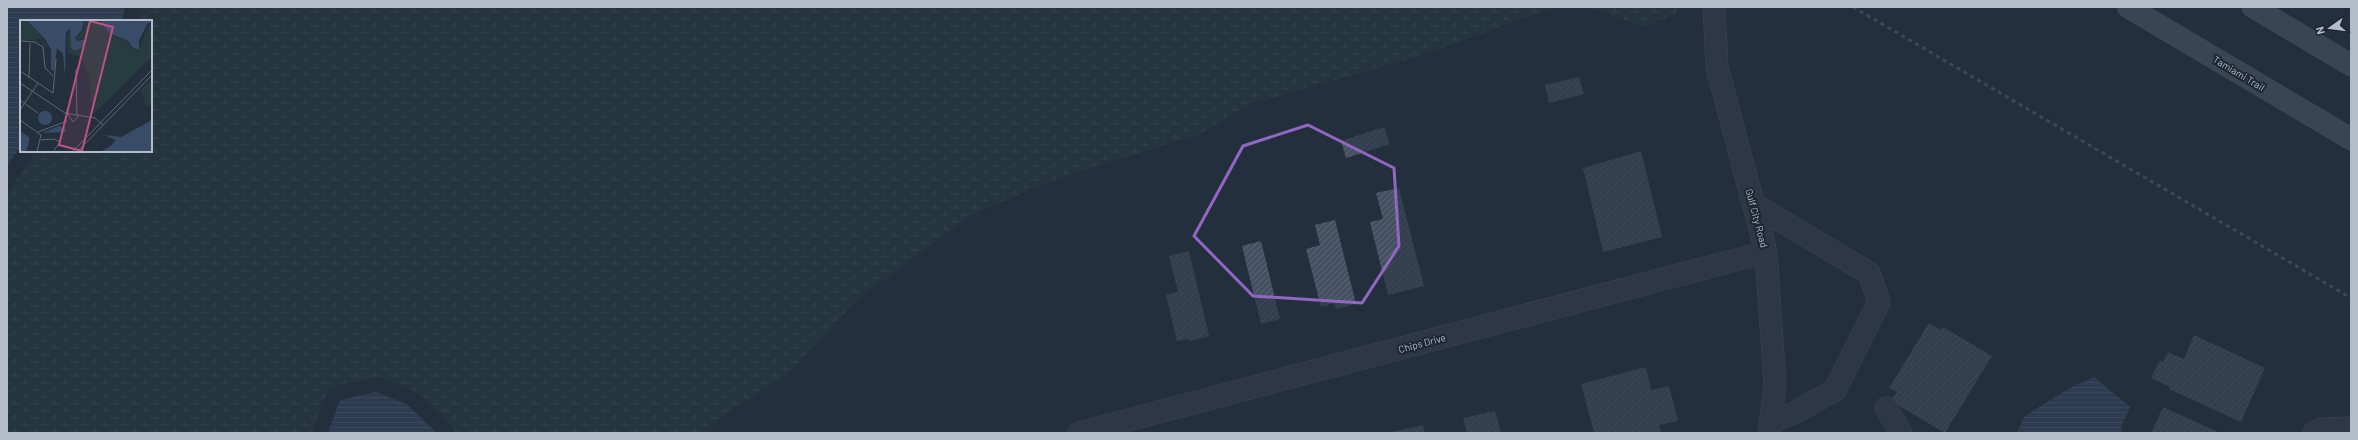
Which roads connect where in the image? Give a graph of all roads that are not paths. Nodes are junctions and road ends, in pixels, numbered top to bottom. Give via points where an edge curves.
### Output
1 (1714, 7) edge
2 (2128, 7) edge
3 (2253, 7) edge
4 (2351, 65) edge
5 (2351, 139) edge
6 (1753, 204) junction
7 (1766, 252) junction
8 (1886, 408) dead end
9 (1769, 428) edge
10 (2351, 428) edge
11 (1079, 433) edge
12 (1902, 433) edge
13 (2314, 433) edge

1 - 6 street, Gulf City Road via 1717,67
2 - 5 main road, Tamiami Trail
3 - 4 main road
6 - 7 street, Gulf City Road
6 - 9 street via 1869,273 1879,302 1835,390
7 - 9 street, Gulf City Road via 1775,385
7 - 11 street, Chips Drive
8 - 12 street
10 - 13 street via 2321,428

